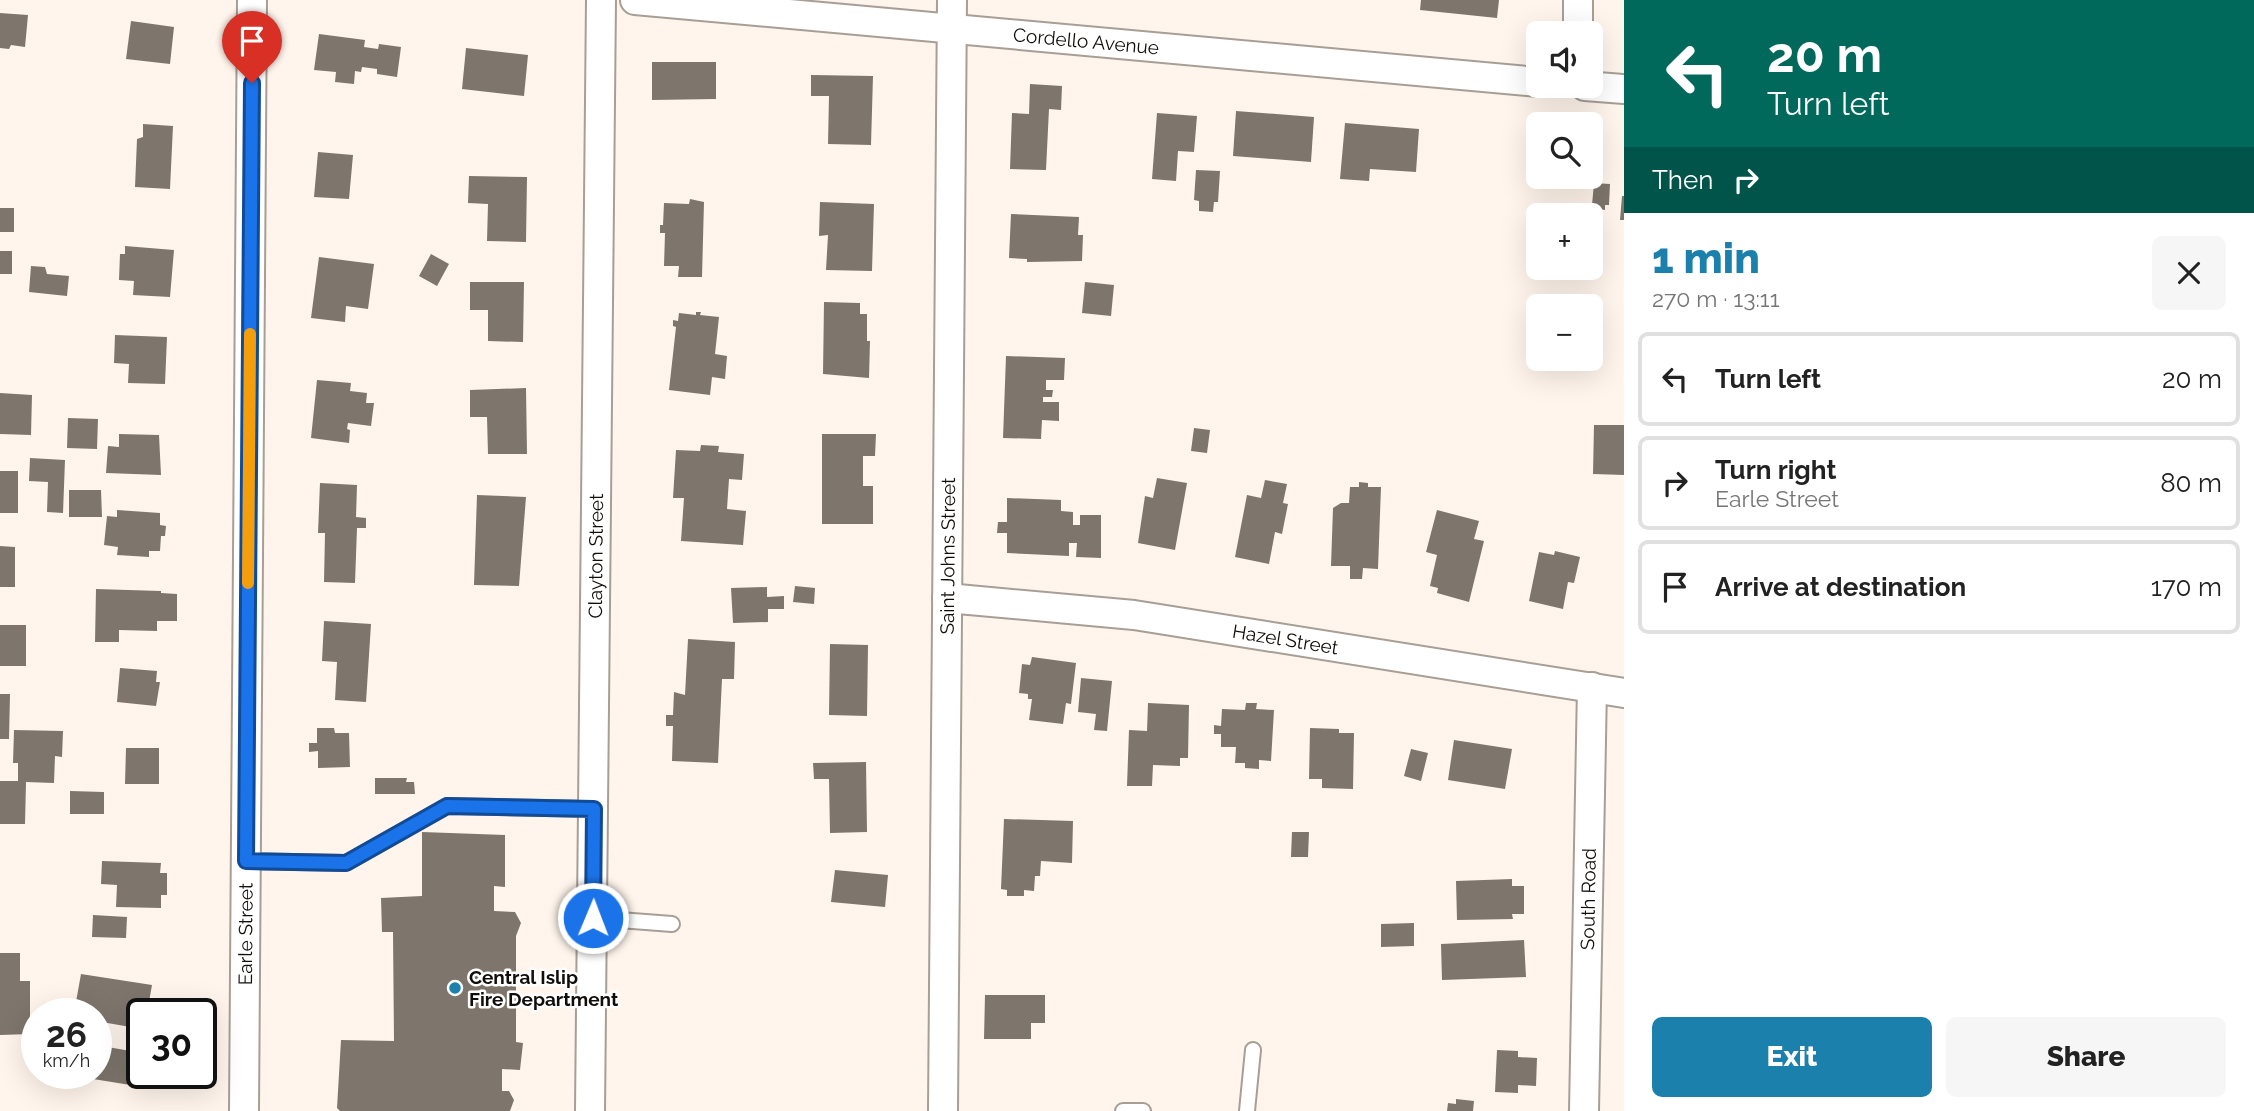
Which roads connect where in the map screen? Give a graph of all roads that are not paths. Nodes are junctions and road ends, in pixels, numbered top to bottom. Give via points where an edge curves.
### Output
1 (253, 0) edge
2 (601, 0) edge
3 (635, 0) edge
4 (952, 0) edge
5 (1578, 0) edge
6 (1577, 21) edge
7 (952, 30) junction
8 (1526, 81) edge
9 (1603, 87) edge
10 (1624, 89) edge
11 (947, 598) junction
12 (1592, 687) junction
13 (1624, 692) edge
14 (594, 809) junction
15 (246, 861) junction
16 (593, 918) junction
17 (672, 924) dead end
18 (1253, 1050) dead end
19 (244, 1111) edge
20 (590, 1111) edge
21 (943, 1111) edge
22 (1124, 1111) edge
23 (1143, 1111) edge
24 (1247, 1111) edge
25 (1584, 1111) edge

1 - 15 street, Earle Street
2 - 14 street, Clayton Street
3 - 7 street, Cordello Avenue
4 - 7 street, Saint Johns Street
5 - 6 street
7 - 8 street, Cordello Avenue
7 - 11 street, Saint Johns Street
9 - 10 street
11 - 12 street, Hazel Street via 1134,615
11 - 21 street, Saint Johns Street
12 - 13 street, Hazel Street
12 - 25 street, South Road
14 - 15 lane via 447,806 346,863
14 - 16 street, Clayton Street
15 - 19 street, Earle Street
16 - 17 lane
16 - 20 street, Clayton Street
18 - 24 lane
22 - 23 lane

